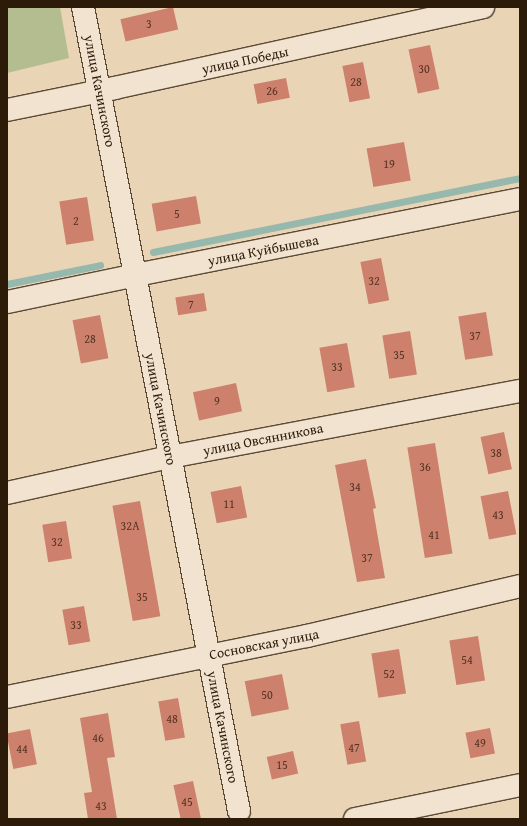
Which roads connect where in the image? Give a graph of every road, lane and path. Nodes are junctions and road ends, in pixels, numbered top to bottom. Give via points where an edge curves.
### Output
1 (83, 7) edge
2 (483, 7) edge
3 (100, 92) junction
4 (7, 110) edge
5 (520, 199) edge
6 (136, 275) junction
7 (7, 302) edge
8 (520, 391) edge
9 (170, 457) junction
10 (7, 493) edge
11 (520, 586) edge
12 (209, 655) junction
13 (7, 697) edge
14 (520, 785) edge
15 (239, 811) dead end
16 (354, 819) edge

1 - 3 street, улица Качинского
2 - 3 street, улица Победы
3 - 4 street, улица Победы
3 - 6 street, улица Качинского
5 - 6 street, улица Куйбышева
6 - 7 street, улица Куйбышева
6 - 9 street, улица Качинского
8 - 9 street, улица Овсянникова
9 - 10 street, улица Овсянникова
9 - 12 street, улица Качинского
11 - 12 street, Сосновская улица via 307,636
12 - 13 street, Сосновская улица
12 - 15 street, улица Качинского
14 - 16 street

